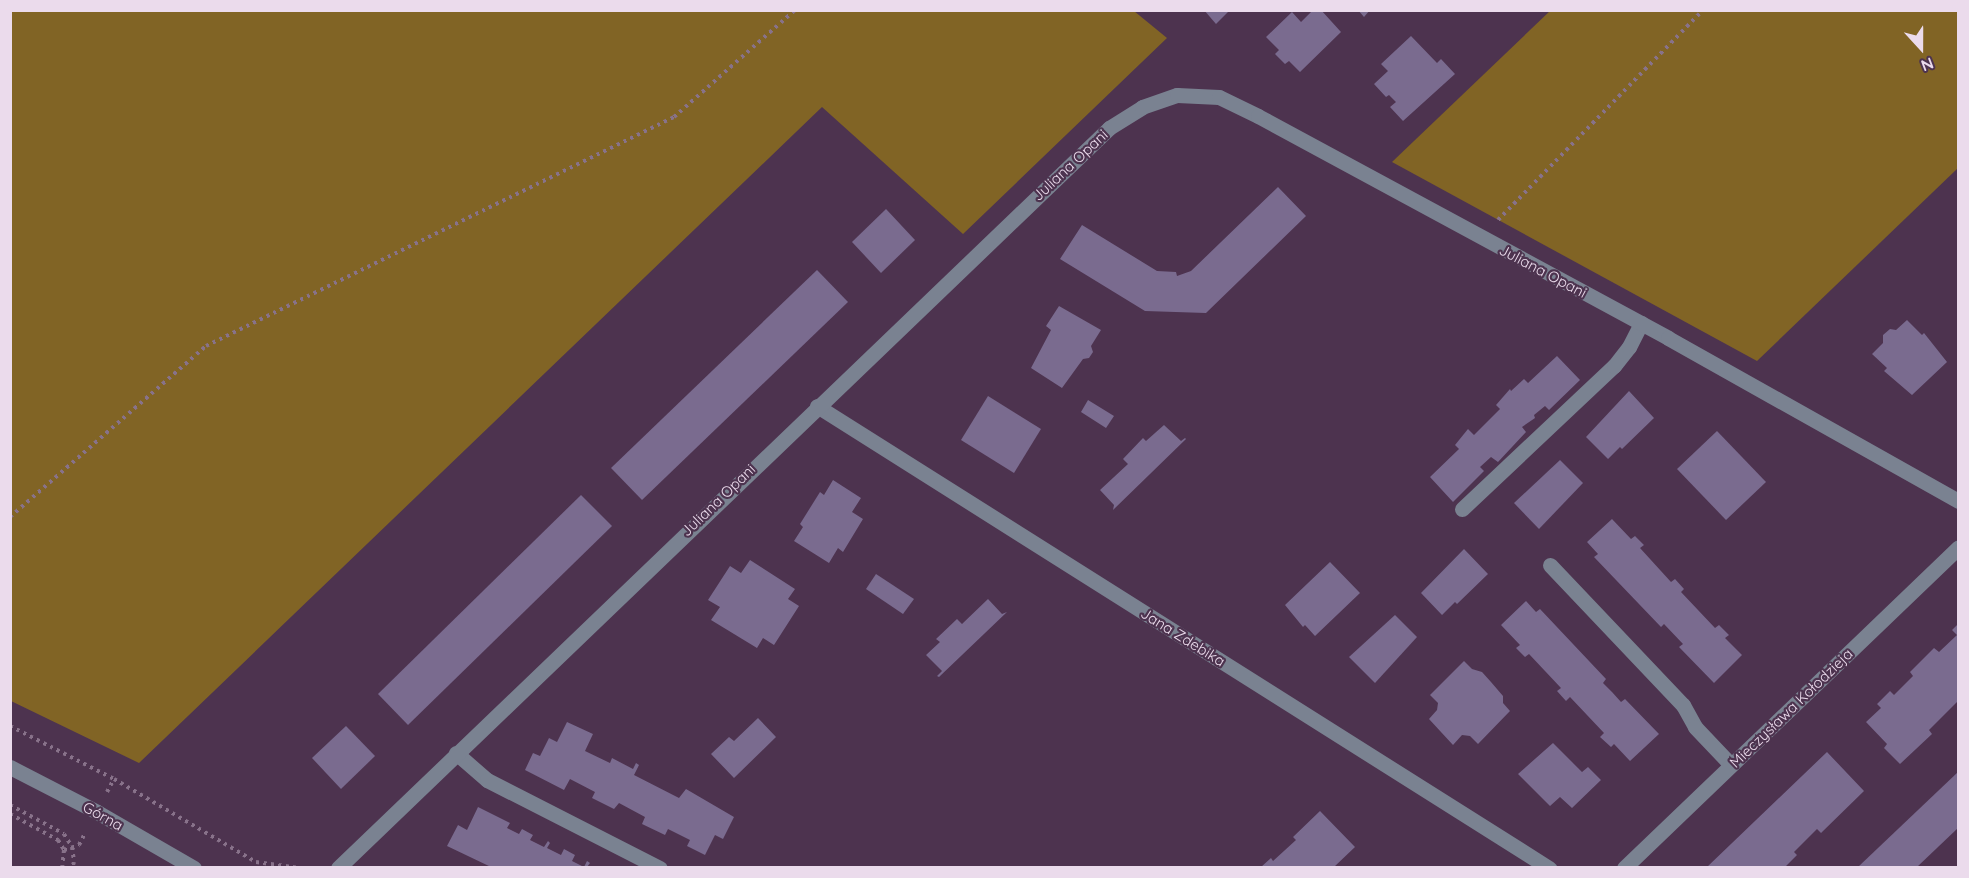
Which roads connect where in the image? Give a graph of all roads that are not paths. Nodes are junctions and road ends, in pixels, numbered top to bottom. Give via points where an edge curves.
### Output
1 (1641, 323) junction
2 (817, 406) junction
3 (1959, 501) edge
4 (1462, 509) dead end
5 (1959, 548) edge
6 (1550, 565) dead end
7 (456, 753) junction
8 (1731, 765) junction
9 (10, 767) edge
10 (194, 867) edge
11 (338, 867) edge
12 (660, 867) edge
13 (1549, 867) edge
14 (1624, 867) edge

1 - 2 street, Juliana Opani via 1219,97 1177,95 1142,107 1109,128
1 - 3 street, Juliana Opani
1 - 4 street via 1614,366
2 - 7 street, Juliana Opani
2 - 13 street, Jana Zdebika
5 - 8 street, Mieczysława Kołodzieja
6 - 8 street via 1683,705 1695,727
7 - 11 street, Juliana Opani
7 - 12 street via 487,780
8 - 14 street, Mieczysława Kołodzieja
9 - 10 street, Górna

